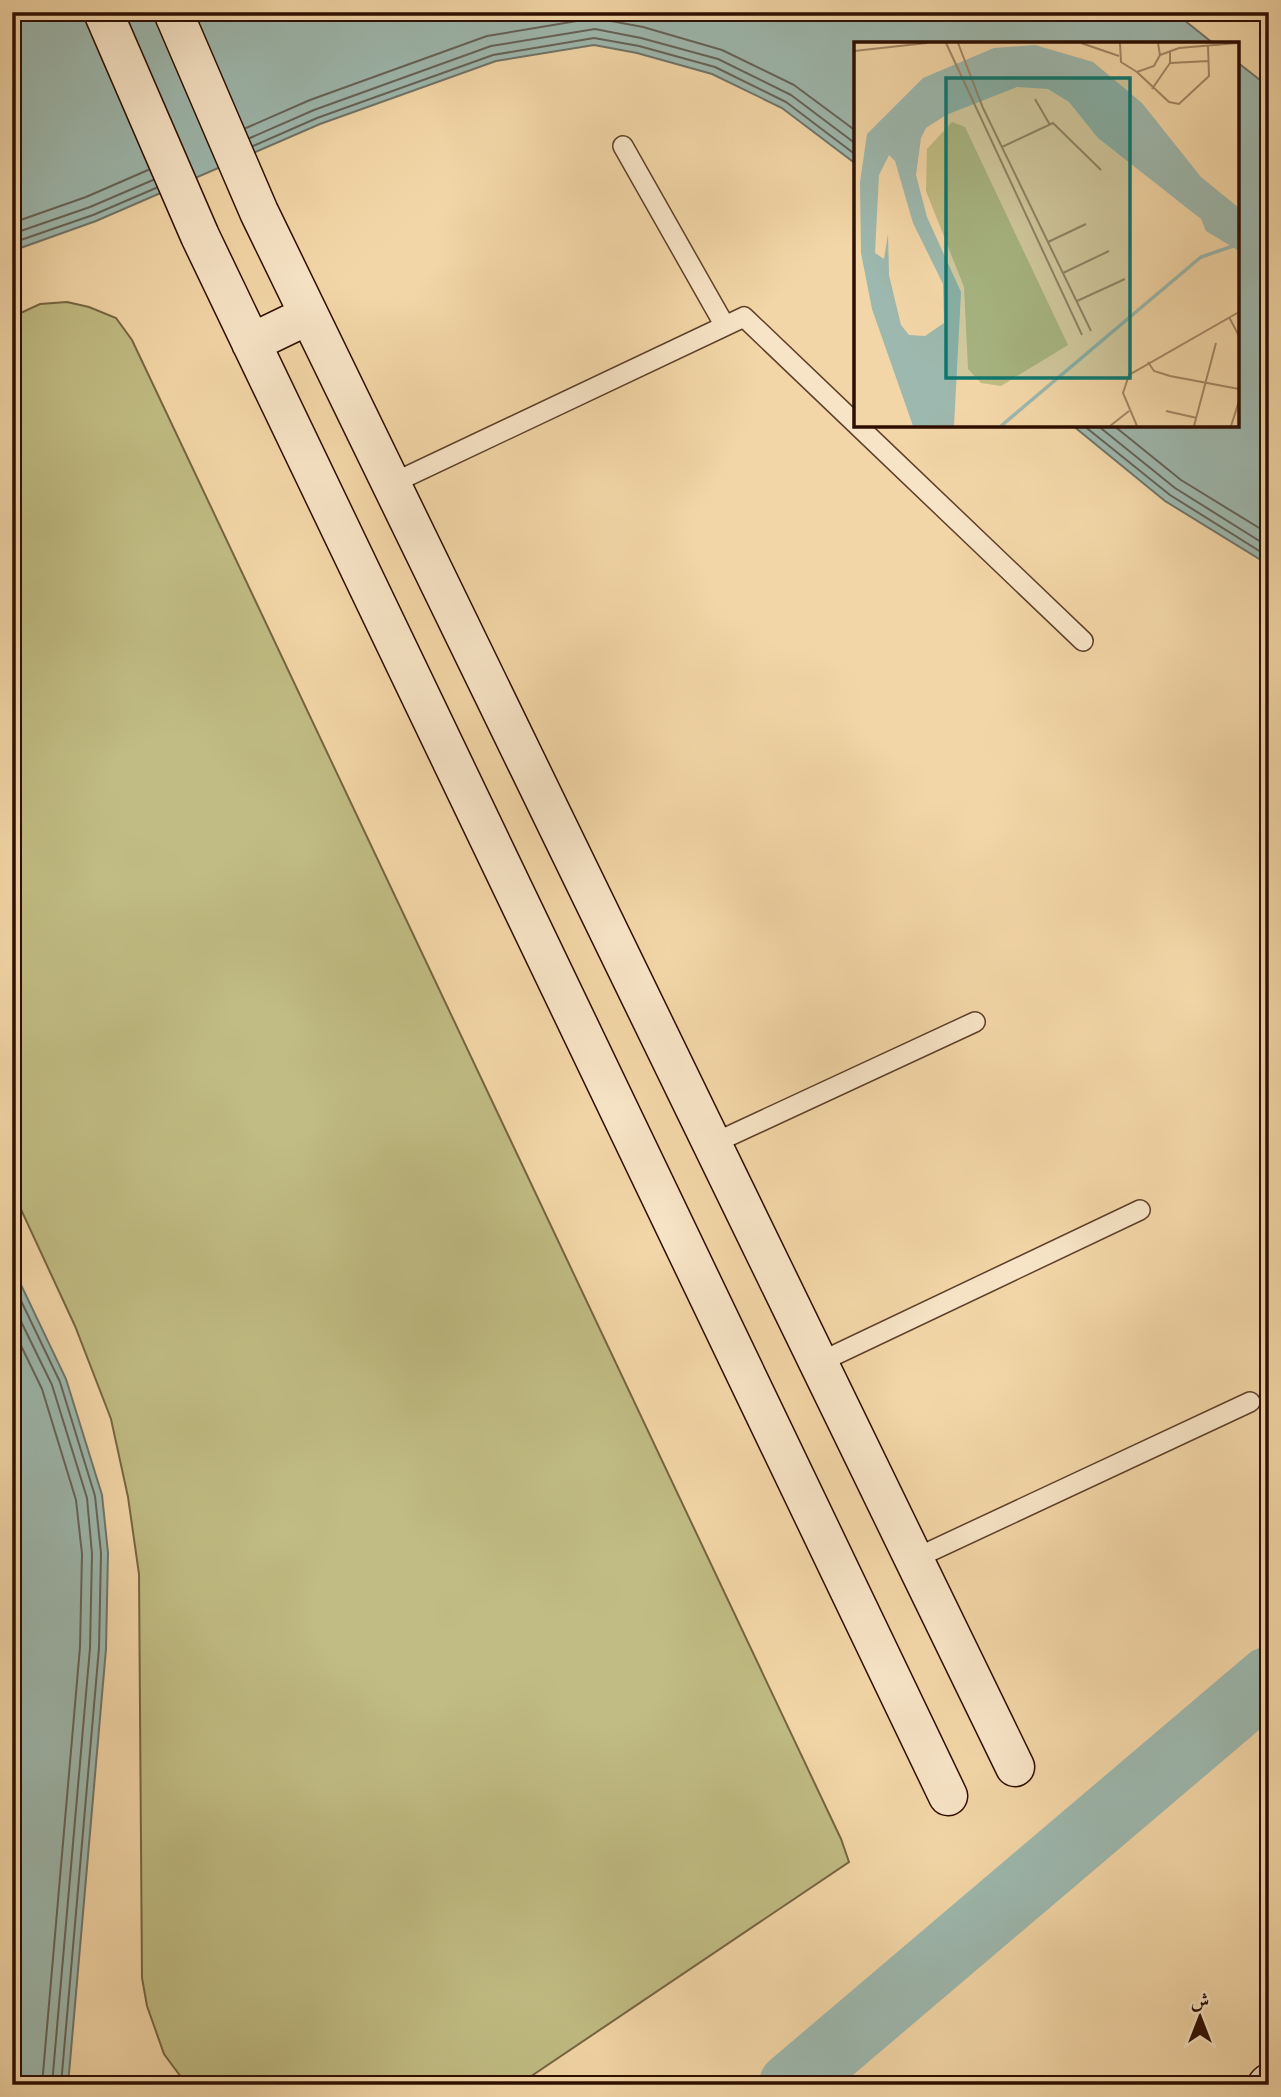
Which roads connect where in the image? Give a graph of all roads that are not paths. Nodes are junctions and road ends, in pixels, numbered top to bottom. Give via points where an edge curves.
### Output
1 (103, 12) edge
2 (173, 12) edge
3 (623, 146) dead end
4 (309, 315) junction
5 (725, 326) junction
6 (251, 343) junction
7 (854, 423) edge
8 (858, 427) edge
9 (391, 484) junction
10 (1083, 641) dead end
11 (975, 1022) dead end
12 (712, 1144) junction
13 (1140, 1210) dead end
14 (818, 1363) junction
15 (1250, 1402) dead end
16 (914, 1559) junction
17 (1014, 1767) dead end
18 (948, 1796) dead end

1 - 6 street
2 - 4 street
3 - 5 lane
4 - 6 street
4 - 9 street
5 - 7 lane via 744,317
5 - 9 lane
6 - 18 street
8 - 10 lane
9 - 12 street
11 - 12 lane
12 - 14 street
13 - 14 lane
14 - 16 street
15 - 16 lane
16 - 17 street

